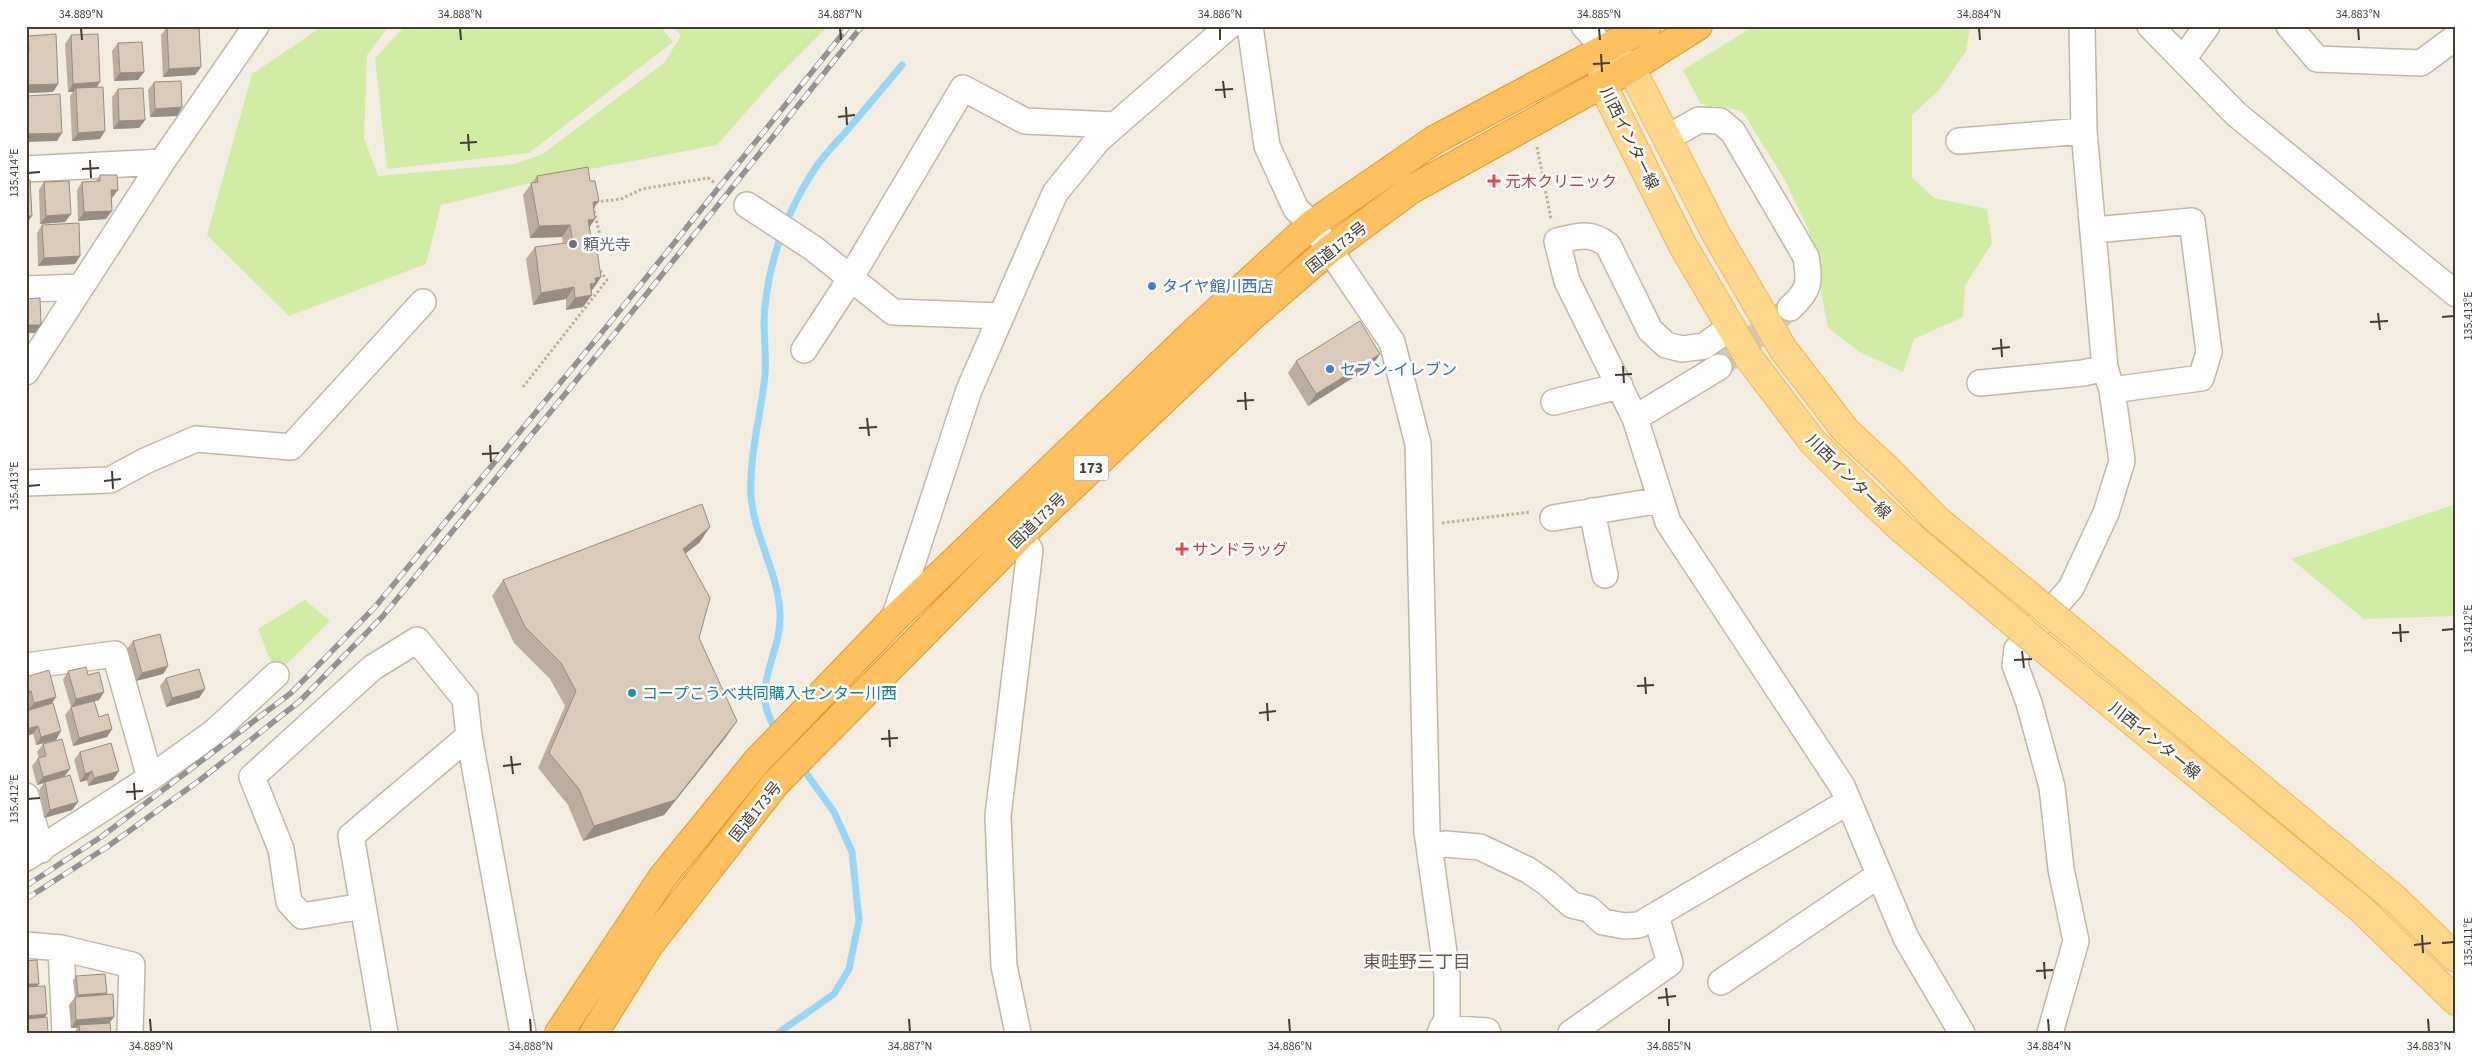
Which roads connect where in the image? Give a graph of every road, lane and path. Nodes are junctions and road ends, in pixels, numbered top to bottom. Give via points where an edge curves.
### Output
1 (256, 26) edge
2 (1229, 26) edge
3 (1250, 26) edge
4 (1584, 26) edge
5 (1647, 26) edge
6 (1698, 26) edge
7 (2082, 26) edge
8 (2150, 26) edge
9 (2207, 26) edge
10 (2289, 26) edge
11 (1600, 34) edge
12 (2456, 37) edge
13 (2183, 59) junction
14 (1631, 68) junction
15 (1602, 84) junction
16 (1533, 122) junction
17 (1115, 125) junction
18 (2084, 131) junction
19 (1667, 138) junction
20 (1959, 141) dead end
21 (162, 162) junction
22 (26, 169) edge
23 (715, 183) dead end
24 (746, 205) dead end
25 (1312, 224) junction
26 (2094, 230) junction
27 (1557, 241) junction
28 (1329, 250) junction
29 (851, 276) junction
30 (81, 287) junction
31 (26, 289) edge
32 (2456, 294) edge
33 (423, 302) dead end
34 (1790, 308) tunnel mouth
35 (1000, 316) junction
36 (1731, 327) junction
37 (804, 350) dead end
38 (1719, 367) tunnel mouth
39 (26, 372) edge
40 (2109, 379) junction
41 (1980, 383) dead end
42 (1620, 386) junction
43 (523, 387) dead end
44 (1554, 402) dead end
45 (1635, 418) junction
46 (26, 483) edge
47 (1661, 500) junction
48 (1592, 511) junction
49 (1553, 518) joint
50 (1013, 524) junction
51 (1421, 526) junction
52 (1605, 575) dead end
53 (894, 619) junction
54 (26, 666) edge
55 (276, 675) dead end
56 (469, 736) junction
57 (150, 778) junction
58 (26, 796) edge
59 (1848, 802) junction
60 (1430, 848) junction
61 (34, 854) edge
62 (1879, 875) junction
63 (363, 906) junction
64 (1656, 916) junction
65 (26, 945) edge
66 (60, 948) junction
67 (2456, 958) edge
68 (1721, 982) dead end
69 (2456, 1001) edge
70 (1441, 1030) edge
71 (65, 1033) edge
72 (130, 1033) edge
73 (385, 1033) edge
74 (523, 1033) edge
75 (559, 1033) edge
76 (594, 1033) edge
77 (1018, 1033) edge
78 (1488, 1033) edge
79 (1571, 1033) edge
80 (1962, 1033) edge
81 (2050, 1033) edge

1 - 21 street
2 - 17 street
3 - 25 street via 1267,146 1296,209
4 - 11 street
5 - 11 highway, 国道173号 / 173
6 - 14 highway, 国道173号 / 173
7 - 18 street
8 - 13 street
9 - 13 street
10 - 12 street via 2316,59 2421,63
11 - 14 main road, 川西インター線
11 - 15 main road, 川西インター線
11 - 25 highway, 国道173号 / 173 via 1434,140
13 - 32 street via 2236,114
14 - 15 highway, 国道173号 / 173
14 - 19 main road, 川西インター線
15 - 16 highway, 国道173号 / 173
15 - 36 main road, 川西インター線 via 1682,244
16 - 27 path
16 - 28 highway, 国道173号 / 173 via 1412,189
17 - 29 street via 1025,121 963,88
17 - 35 street via 1098,140 1056,193
18 - 20 street
18 - 26 street
19 - 34 street via 1700,120 1720,120 1733,132 1806,257 1809,278 1805,295
19 - 67 main road, 川西インター線, bridge via 1716,234 1783,348 1846,431 1936,519 2395,899
21 - 22 street
21 - 30 street
23 - 43 path via 708,178 642,189 621,199 593,202 601,240 594,262 607,280
24 - 29 street
25 - 28 street
25 - 50 highway, 国道173号 / 173 via 1189,337
26 - 40 street
26 - 40 street via 2192,221 2209,352 2202,378
27 - 36 street via 1579,236 1598,237 1608,245 1650,330 1666,344 1682,349 1704,346
27 - 42 street via 1567,281
28 - 50 highway, 国道173号 / 173
28 - 51 street via 1392,342 1418,444
29 - 35 street via 893,312
29 - 37 street
30 - 31 street
30 - 39 street
33 - 46 street via 291,447 196,439 145,460 110,480
35 - 53 street via 969,390
36 - 69 main road, 川西インター線, bridge via 1749,358 1812,441 1902,529 2360,908
38 - 45 street
40 - 41 street via 2083,373
40 - 81 street via 2122,461 2106,513 2071,588 2017,649 2015,666 2030,703 2052,787 2061,869 2076,941
42 - 44 street
42 - 45 street
45 - 47 street
47 - 48 street
47 - 59 street via 1668,522 1842,786
48 - 49 street
48 - 52 street
49 - 51 path via 1550,510
50 - 53 highway, 国道173号 / 173
50 - 76 highway, 国道173号 / 173 via 776,783 649,945
50 - 77 street via 1030,550 998,816 1004,966
51 - 60 street via 1427,832
53 - 75 highway, 国道173号 / 173 via 757,761 662,878
54 - 57 street via 115,654
55 - 57 street via 213,733
56 - 63 street via 351,836
56 - 63 street via 465,699 417,640 372,668 252,777 281,849 289,902 302,916
56 - 74 street
57 - 61 street
58 - 61 street
59 - 62 street
59 - 64 street
60 - 64 street via 1445,844 1480,847 1528,870 1572,905 1589,909 1603,922 1639,925
60 - 70 street via 1447,974 1447,1019
62 - 68 street
62 - 80 street via 1906,938
63 - 73 street
64 - 79 street via 1670,963
65 - 66 street
66 - 71 street
66 - 72 street via 132,965
70 - 78 street

